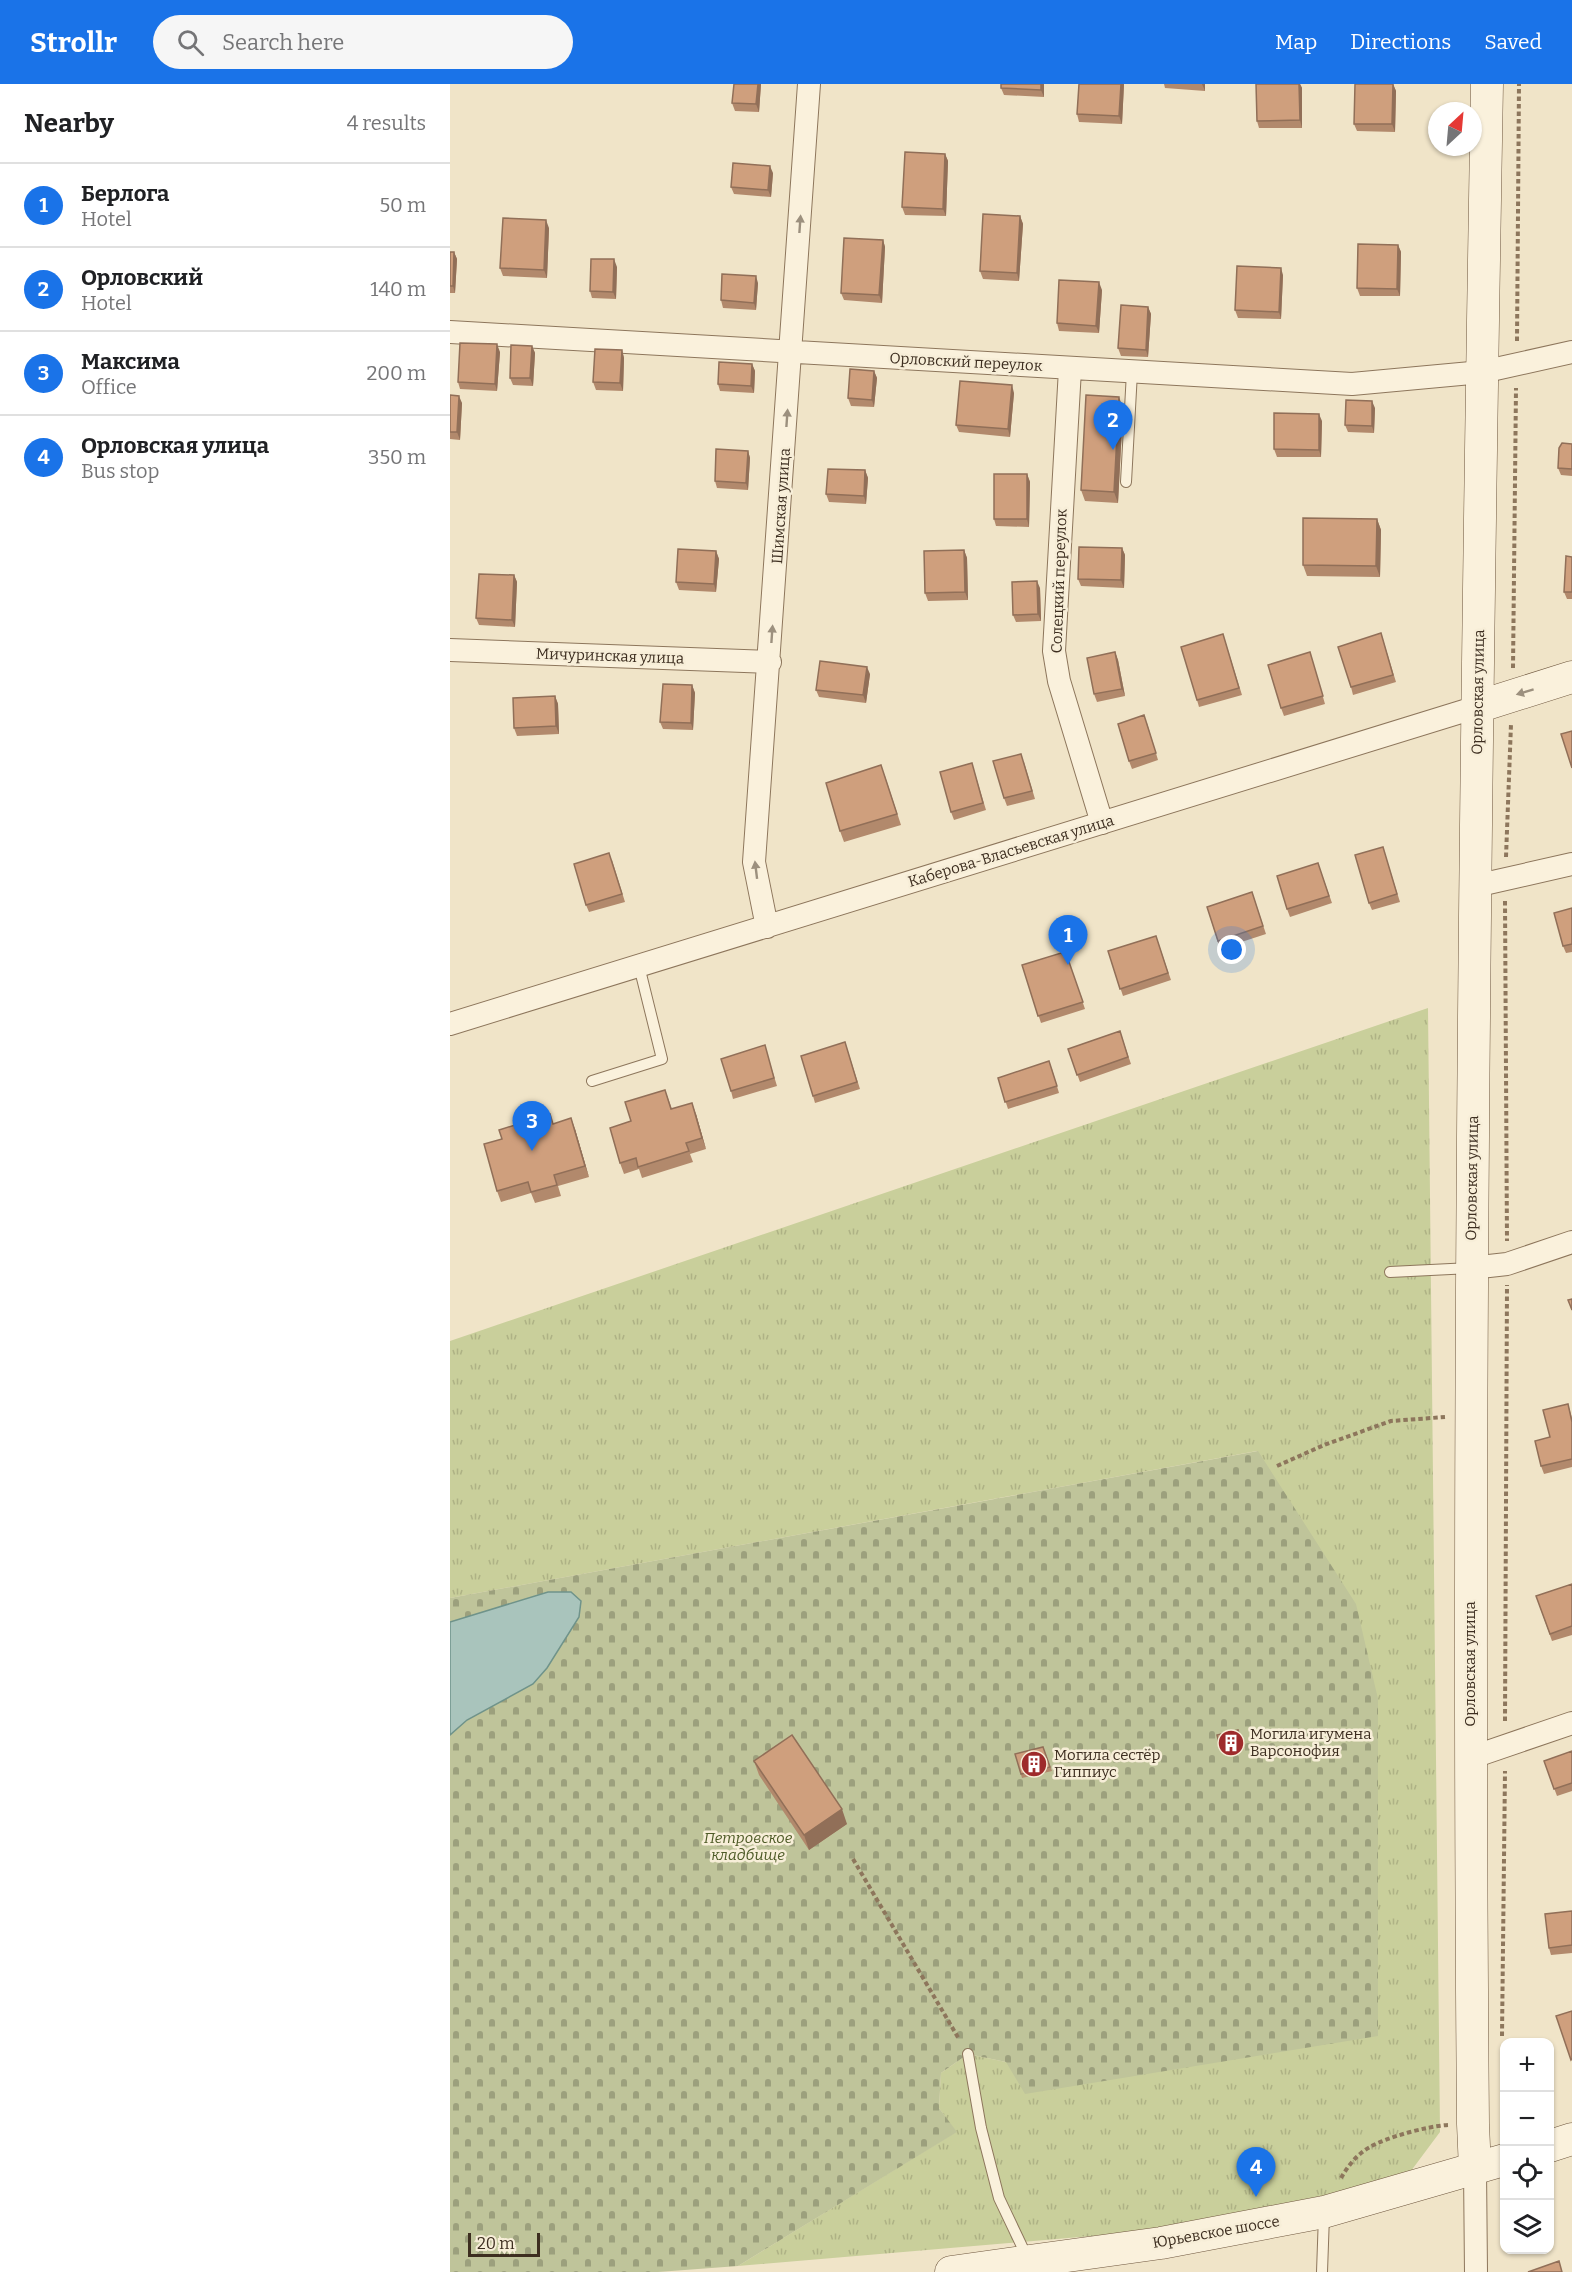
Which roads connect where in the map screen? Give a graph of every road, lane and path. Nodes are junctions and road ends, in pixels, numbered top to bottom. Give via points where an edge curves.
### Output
1 (809, 84) edge
2 (1487, 84) edge
3 (450, 332) edge
4 (791, 351) junction
5 (1572, 352) edge
6 (1070, 369) junction
7 (1132, 372) junction
8 (1482, 372) junction
9 (1126, 482) dead end
10 (450, 650) edge
11 (770, 662) junction
12 (1572, 678) edge
13 (1478, 707) junction
14 (1102, 823) junction
15 (1572, 864) edge
16 (1475, 886) junction
17 (767, 927) junction
18 (639, 966) junction
19 (450, 1024) edge
20 (592, 1081) dead end
21 (1572, 1242) edge
22 (1471, 1268) junction
23 (1390, 1272) dead end
24 (1472, 1416) junction
25 (1278, 1466) dead end
26 (1572, 1723) edge
27 (1470, 1758) junction
28 (853, 1859) dead end
29 (968, 2054) joint
30 (1572, 2139) edge
31 (1554, 2145) edge
32 (1490, 2165) edge
33 (1324, 2212) junction
34 (1029, 2262) junction
35 (951, 2272) edge
36 (1322, 2272) edge
37 (1476, 2272) edge

4 -> 1 street, Шимская улица
2 - 8 main road, Орловская улица
3 - 4 street, Орловский переулок
4 - 6 street, Орловский переулок
11 -> 4 street, Шимская улица
5 - 8 street, Орловский переулок
6 - 7 street, Орловский переулок
6 - 14 street, Солецкий переулок via 1054,651 1059,681
7 - 8 street, Орловский переулок via 1352,384
7 - 9 lane
8 - 13 main road, Орловская улица
10 - 11 street, Мичуринская улица
17 -> 11 street, Шимская улица via 754,862
12 -> 13 main road, Каберова-Власьевская улица
13 - 14 street, Каберова-Власьевская улица
13 - 16 main road, Орловская улица
14 - 17 street, Каберова-Власьевская улица
15 - 16 street
16 - 22 main road, Орловская улица
17 - 18 street, Каберова-Власьевская улица
18 - 19 street, Каберова-Власьевская улица
18 - 20 lane via 662,1059
21 - 22 street via 1507,1264
22 - 23 lane
22 - 24 main road, Орловская улица
24 - 25 path via 1391,1421
24 - 27 main road, Орловская улица
26 - 27 street
27 - 32 main road, Орловская улица via 1473,2124
28 - 29 path
29 - 34 lane via 999,2198
30 - 31 main road
32 - 33 main road, Юрьевское шоссе
32 - 37 street, Орловская улица
33 - 34 main road, Юрьевское шоссе via 1161,2243
33 - 36 lane
34 - 35 main road, Юрьевское шоссе

